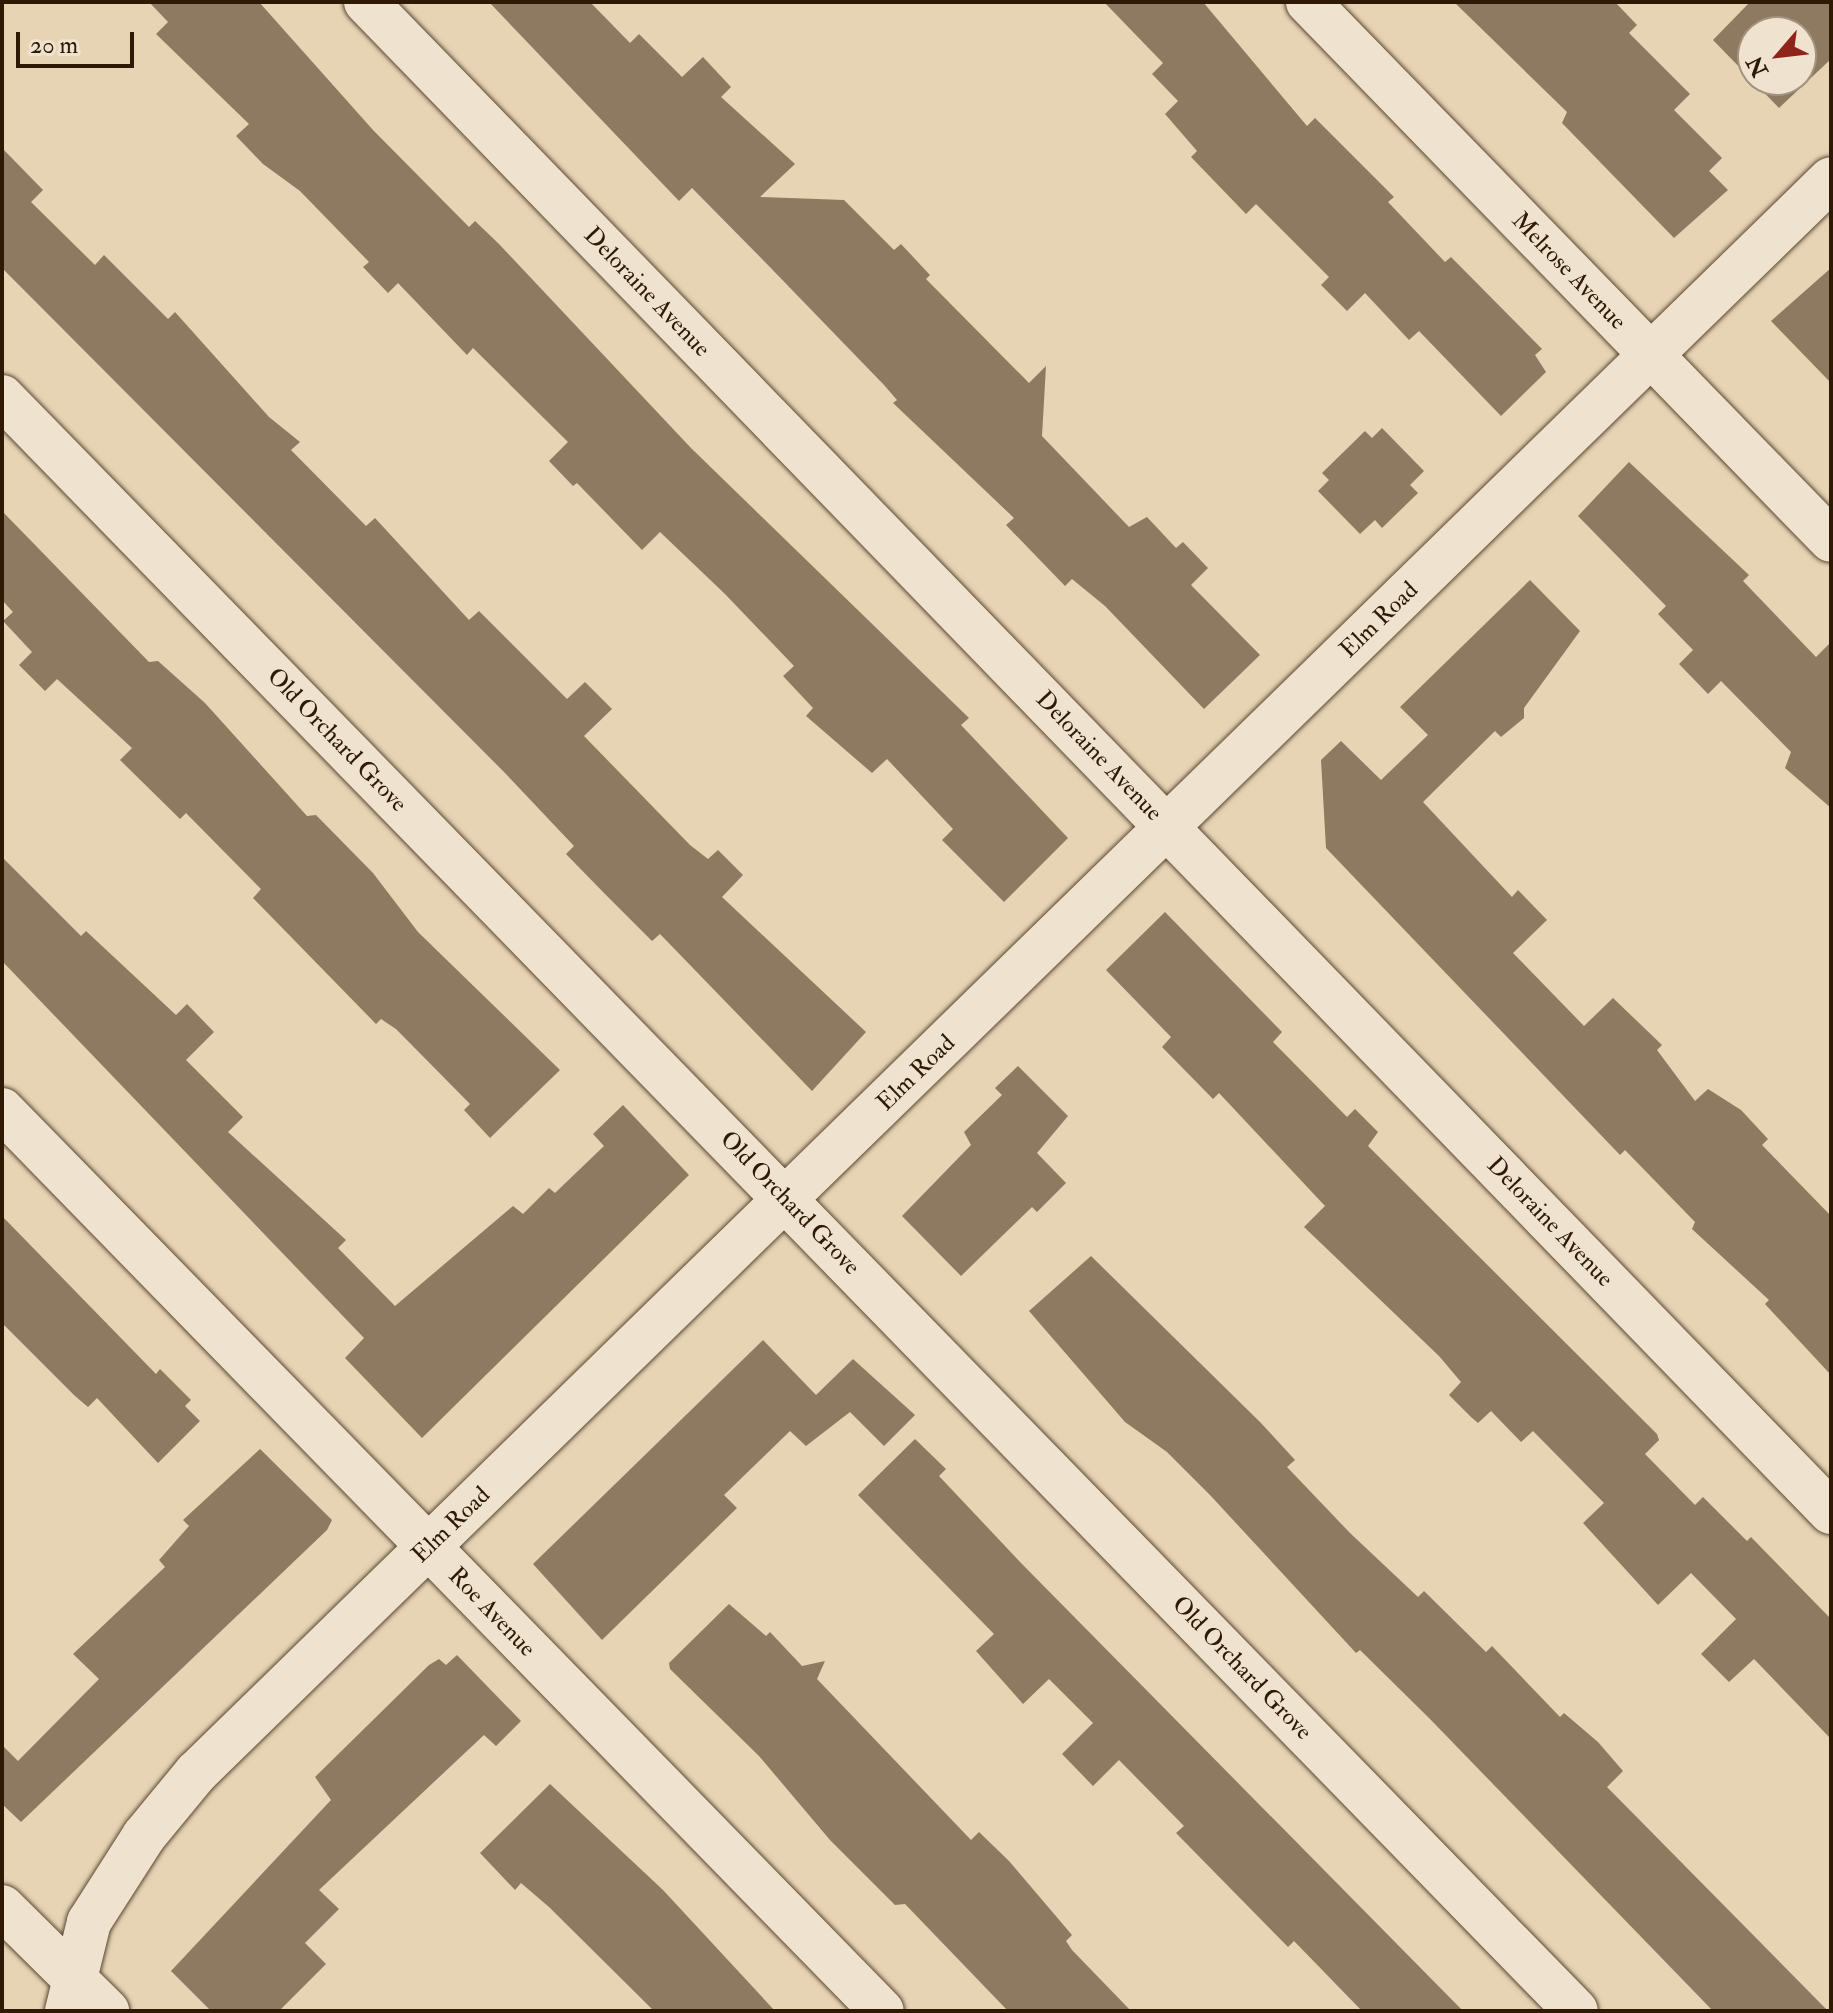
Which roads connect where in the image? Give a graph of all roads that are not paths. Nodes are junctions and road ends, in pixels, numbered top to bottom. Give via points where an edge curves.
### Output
1 (366, 2) edge
2 (1308, 2) edge
3 (1831, 179) edge
4 (1651, 355) junction
5 (2, 397) edge
6 (1831, 540) edge
7 (1167, 826) junction
8 (2, 1110) edge
9 (786, 1200) junction
10 (1831, 1512) edge
11 (429, 1546) junction
12 (2, 1907) edge
13 (83, 2001) edge
14 (882, 2011) edge
15 (1576, 2011) edge

1 - 7 street, Deloraine Avenue
2 - 4 street, Melrose Avenue
3 - 4 street, Elm Road
4 - 6 street, Melrose Avenue
4 - 7 street, Elm Road
5 - 9 street, Old Orchard Grove
7 - 9 street, Elm Road
7 - 10 street, Deloraine Avenue
8 - 11 street, Roe Avenue
9 - 11 street, Elm Road
9 - 15 street, Old Orchard Grove
11 - 13 street, Elm Road via 169,1804 89,1922
11 - 14 street, Roe Avenue
12 - 13 street

